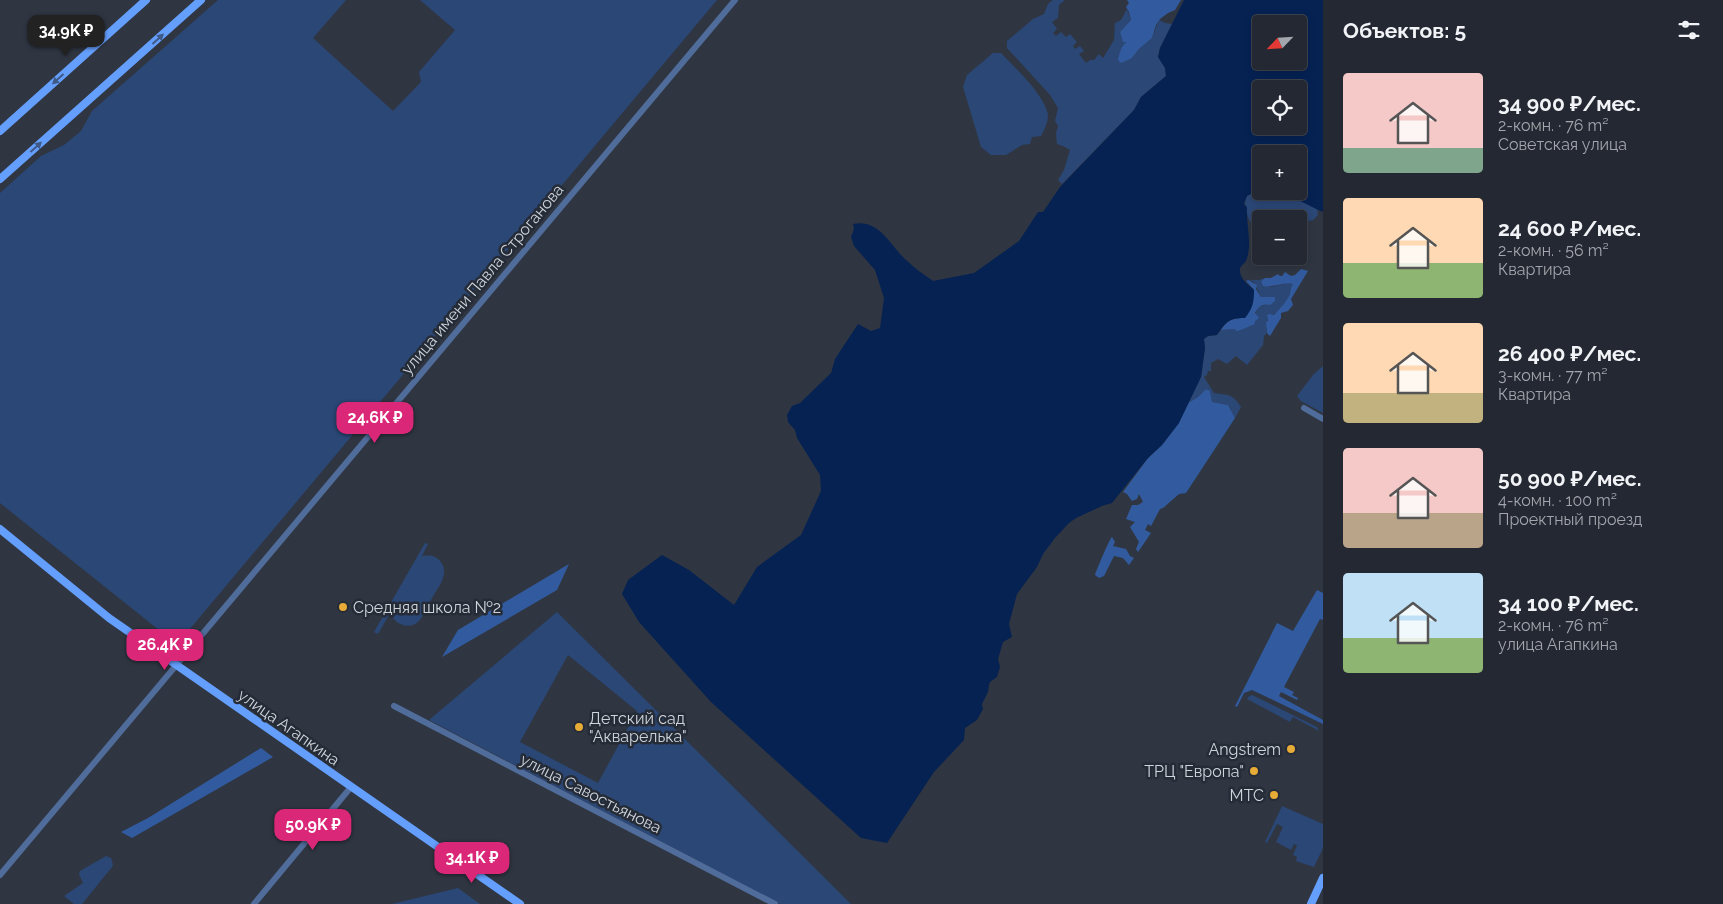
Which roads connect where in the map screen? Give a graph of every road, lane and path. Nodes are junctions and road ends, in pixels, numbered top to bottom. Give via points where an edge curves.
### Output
1 (146, 0) edge
2 (201, 0) edge
3 (735, 0) edge
4 (0, 131) edge
5 (0, 179) edge
6 (1304, 408) dead end
7 (1323, 419) edge
8 (0, 529) edge
9 (176, 665) junction
10 (394, 706) dead end
11 (352, 786) junction
12 (0, 875) edge
13 (1323, 878) edge
14 (254, 904) edge
15 (520, 904) edge
16 (774, 904) edge
17 (1311, 904) edge

1 -> 4 main road
5 -> 2 main road
3 - 9 street, улица имени Павла Строганова
6 - 7 street
8 - 9 main road, улица Агапкина via 109,618
9 - 11 main road, улица Агапкина
9 - 12 street, улица имени Павла Строганова
10 - 16 street, улица Савостьянова
11 - 14 street
11 - 15 main road, улица Агапкина
13 - 17 main road

